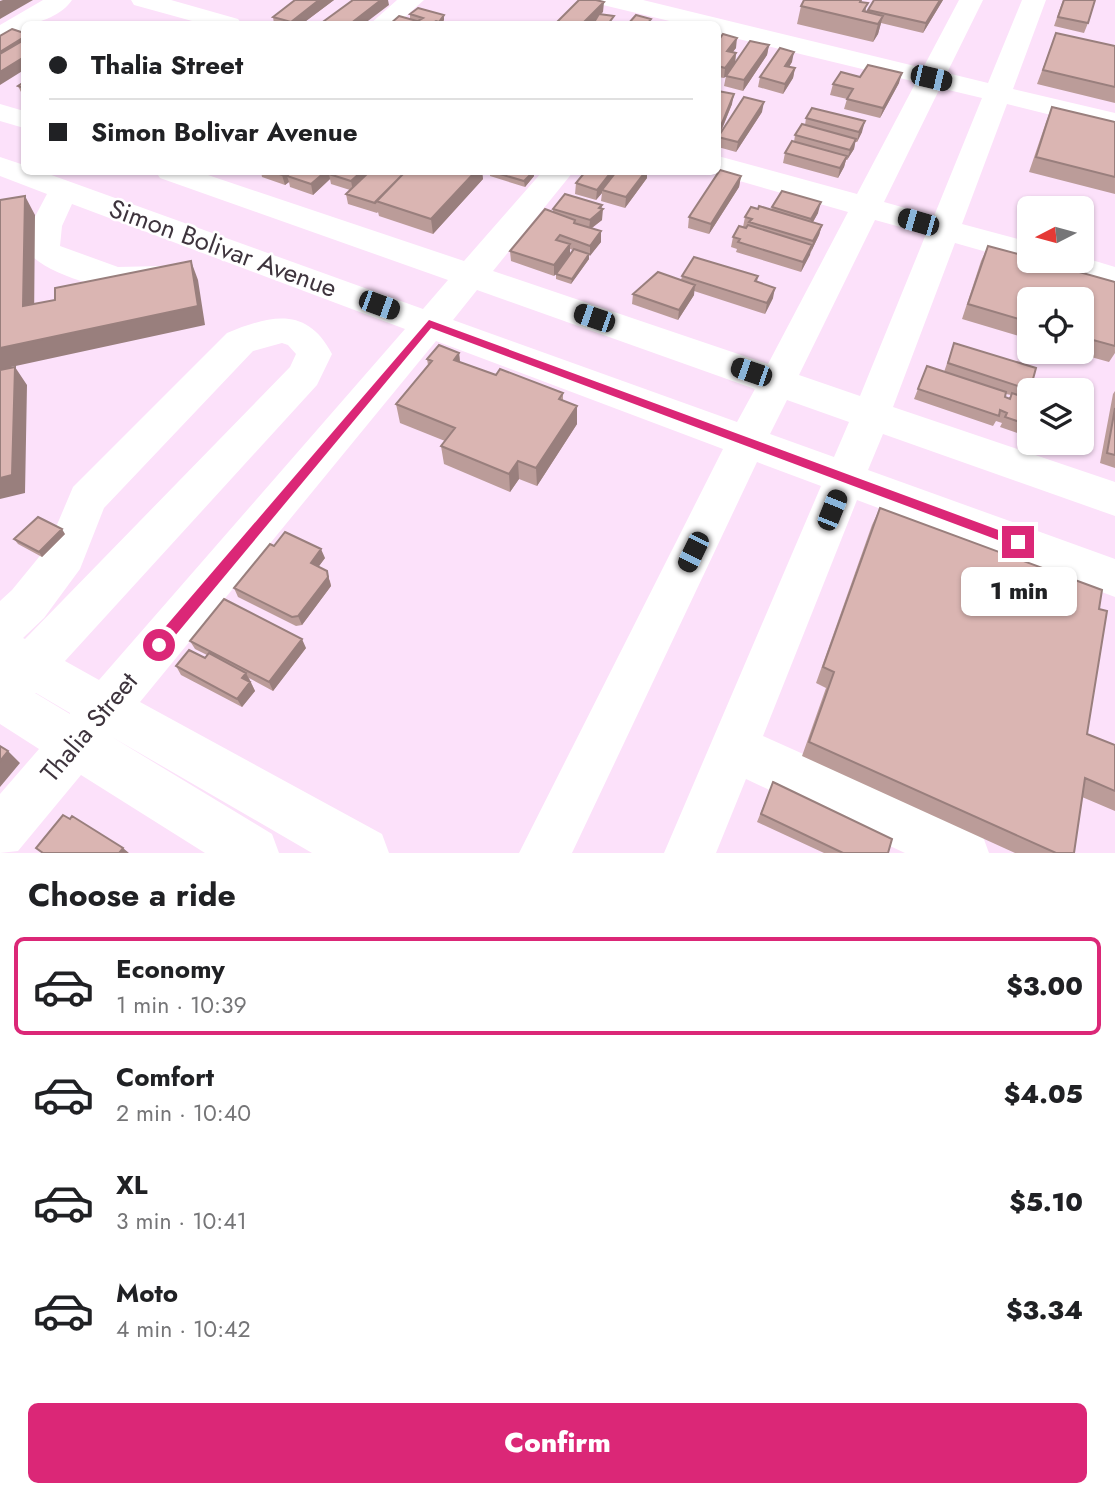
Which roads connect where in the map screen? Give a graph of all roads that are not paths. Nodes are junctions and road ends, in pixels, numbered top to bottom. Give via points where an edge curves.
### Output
1 (60, 0) edge
2 (143, 0) edge
3 (412, 0) edge
4 (612, 0) edge
5 (971, 0) edge
6 (1034, 0) edge
7 (642, 3) edge
8 (690, 14) edge
9 (25, 21) edge
10 (218, 21) edge
11 (386, 21) edge
12 (21, 23) edge
13 (721, 27) edge
14 (0, 36) edge
15 (931, 78) junction
16 (997, 93) junction
17 (0, 112) edge
18 (21, 119) edge
19 (1115, 122) edge
20 (0, 166) edge
21 (721, 166) edge
22 (21, 174) edge
23 (24, 175) edge
24 (185, 175) edge
25 (189, 175) edge
26 (555, 175) edge
27 (65, 190) junction
28 (866, 207) junction
29 (138, 217) junction
30 (944, 229) junction
31 (228, 250) junction
32 (1017, 250) edge
33 (1094, 272) edge
34 (471, 276) junction
35 (1115, 278) edge
36 (429, 324) junction
37 (777, 381) junction
38 (871, 415) junction
39 (747, 441) junction
40 (844, 478) junction
41 (1115, 499) edge
42 (1115, 578) edge
43 (6, 668) edge
44 (90, 726) junction
45 (734, 748) junction
46 (0, 833) edge
47 (253, 853) edge
48 (363, 853) edge
49 (545, 853) edge
50 (690, 853) edge
51 (963, 853) edge

1 - 9 street
2 - 10 street
3 - 11 street
4 - 7 street
5 - 15 street
6 - 16 street
7 - 8 street
12 - 14 street
13 - 15 street
15 - 16 street
15 - 28 street
16 - 19 street
16 - 30 street
17 - 18 street
20 - 22 street, Simon Bolivar Avenue
21 - 28 street
23 - 27 street, Simon Bolivar Avenue
24 - 29 street
25 - 34 street, Simon Bolivar Avenue
26 - 34 street, Thalia Street
27 - 29 street, Simon Bolivar Avenue
27 - 31 street via 48,217 43,236 43,250 57,258 131,281 181,271
28 - 30 street
28 - 37 street
29 - 31 street, Simon Bolivar Avenue
30 - 32 street
30 - 38 street
31 - 36 street, Simon Bolivar Avenue
33 - 35 street
34 - 36 street, Thalia Street
34 - 37 street, Simon Bolivar Avenue
36 - 39 street, Simon Bolivar Avenue
36 - 44 street, Thalia Street
37 - 38 street, Simon Bolivar Avenue
37 - 39 street
38 - 40 street
38 - 41 street, Simon Bolivar Avenue
39 - 40 street, Simon Bolivar Avenue
39 - 49 street
40 - 42 street, Simon Bolivar Avenue
40 - 45 street
43 - 43 street via 304,375 314,354 311,346 283,330 266,331 240,342 87,499 65,556 28,604
43 - 44 street
44 - 46 street, Thalia Street
44 - 47 street
44 - 48 street
45 - 50 street
45 - 51 street

